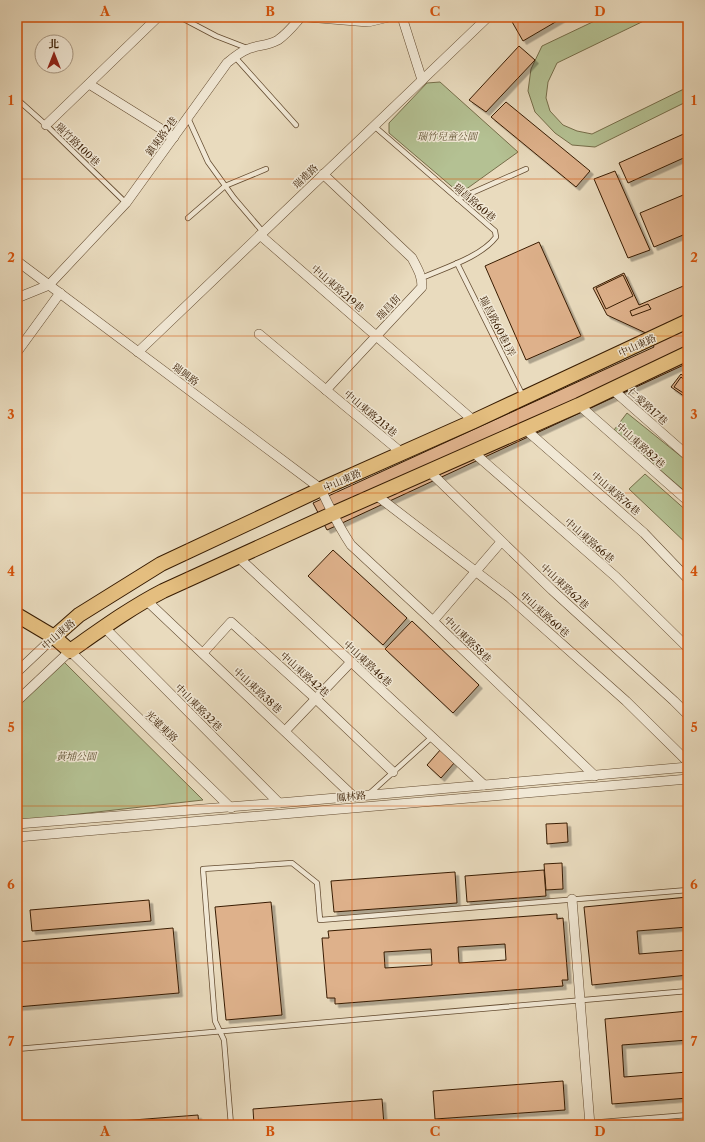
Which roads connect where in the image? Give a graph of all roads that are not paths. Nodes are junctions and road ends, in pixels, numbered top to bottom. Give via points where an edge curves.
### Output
1 (158, 17) edge
2 (180, 17) edge
3 (301, 17) edge
4 (307, 17) edge
5 (402, 17) edge
6 (488, 17) edge
7 (383, 18) edge
8 (249, 48) junction
9 (235, 57) junction
10 (422, 80) junction
11 (89, 84) junction
12 (17, 99) edge
13 (188, 118) junction
14 (46, 125) junction
15 (296, 125) dead end
16 (374, 126) junction
17 (174, 137) junction
18 (266, 169) dead end
19 (526, 169) dead end
20 (323, 174) junction
21 (226, 186) junction
22 (458, 200) junction
23 (126, 203) junction
24 (188, 218) dead end
25 (262, 233) junction
26 (17, 261) edge
27 (457, 263) junction
28 (422, 278) junction
29 (48, 284) junction
30 (60, 293) junction
31 (17, 298) edge
32 (688, 321) edge
33 (260, 334) dead end
34 (376, 336) junction
35 (17, 352) edge
36 (138, 352) junction
37 (688, 353) edge
38 (612, 389) junction
39 (326, 390) junction
40 (524, 397) junction
41 (579, 404) junction
42 (474, 421) junction
43 (525, 429) junction
44 (472, 452) junction
45 (402, 453) junction
46 (688, 456) edge
47 (429, 471) junction
48 (321, 489) junction
49 (376, 495) junction
50 (688, 502) edge
51 (332, 514) junction
52 (501, 542) junction
53 (238, 557) junction
54 (476, 572) junction
55 (688, 579) edge
56 (146, 600) junction
57 (17, 615) edge
58 (434, 621) junction
59 (104, 627) junction
60 (54, 637) junction
61 (688, 648) edge
62 (70, 651) junction
63 (203, 653) junction
64 (17, 661) edge
65 (28, 661) junction
66 (351, 662) junction
67 (17, 672) edge
68 (316, 699) junction
69 (17, 701) edge
70 (688, 716) edge
71 (285, 731) junction
72 (432, 737) junction
73 (688, 762) edge
74 (688, 767) edge
75 (393, 772) junction
76 (595, 776) junction
77 (688, 779) edge
78 (484, 785) junction
79 (367, 795) junction
80 (353, 796) junction
81 (279, 803) junction
82 (229, 806) junction
83 (237, 818) junction
84 (17, 824) edge
85 (17, 837) edge
86 (688, 890) edge
87 (572, 899) junction
88 (688, 991) edge
89 (580, 1001) junction
90 (220, 1031) junction
91 (17, 1049) edge
92 (688, 1115) edge
93 (590, 1124) edge
94 (231, 1125) edge
95 (564, 1125) edge

1 - 11 street
2 - 8 lane via 216,36
3 - 8 street, 鎮東路2巷 via 278,40 264,46
4 - 7 street via 368,22
5 - 10 street
6 - 10 street, 瑞進路
8 - 9 street, 鎮東路2巷
9 - 13 street, 鎮東路2巷 via 227,63
9 - 15 lane
10 - 16 street, 瑞進路
11 - 14 street
11 - 17 street
12 - 14 lane, 瑞竹路100巷
13 - 17 street, 鎮東路2巷
13 - 21 lane via 208,162
14 - 23 lane, 瑞竹路100巷
16 - 20 street, 瑞進路
16 - 22 lane, 瑞昌路60巷
17 - 23 street, 鎮東路2巷
18 - 21 lane
19 - 22 lane
20 - 25 street, 瑞進路
20 - 28 street via 412,258
21 - 24 lane
21 - 25 lane
22 - 27 lane, 瑞昌路60巷 via 495,232 496,237 474,256
23 - 29 street, 鎮東路2巷
25 - 34 street, 中山東路219巷
25 - 36 street, 瑞進路
26 - 29 street, 瑞興路
27 - 28 lane, 瑞昌路60巷
27 - 40 lane, 瑞昌路60巷1弄
28 - 34 street, 瑞昌街 via 422,287
29 - 30 street, 瑞興路
29 - 31 street
30 - 35 street
30 - 36 street, 瑞興路
32 - 40 main road, 中山東路
33 - 39 street
34 - 39 street, 瑞昌街
34 - 42 street, 中山東路219巷
36 - 48 street, 瑞興路
37 - 38 main road, 中山東路
38 - 41 main road, 中山東路
38 - 46 street, 仁愛路17巷
39 - 45 street, 中山東路213巷
40 - 42 main road, 中山東路
41 - 43 main road, 中山東路
41 - 50 street, 中山東路82巷
42 - 45 main road, 中山東路
43 - 44 main road, 中山東路
43 - 55 street, 中山東路76巷 via 644,533
44 - 47 main road, 中山東路
44 - 61 street, 中山東路66巷 via 616,577
45 - 48 main road, 中山東路
47 - 49 main road, 中山東路
47 - 52 street, 中山東路62巷
48 - 51 street, 瑞興路
48 - 60 main road, 中山東路 via 161,564 79,616
49 - 51 main road, 中山東路
49 - 54 street, 中山東路60巷
51 - 53 main road, 中山東路
51 - 58 street, 中山東路58巷 via 351,545
52 - 54 street
52 - 70 street, 中山東路62巷
53 - 56 main road, 中山東路
53 - 66 street, 中山東路46巷
54 - 58 street
54 - 73 street, 中山東路60巷 via 509,597 626,701
56 - 59 main road, 中山東路
56 - 63 street, 中山東路38巷
57 - 60 main road
58 - 76 street, 中山東路58巷
59 - 62 main road, 中山東路
59 - 81 street, 中山東路32巷
60 - 62 main road
60 - 65 street, 中山東路
62 - 69 street, 中山東路
62 - 82 street, 光遠東路
63 - 68 street, 中山東路42巷 via 231,622
63 - 71 street, 中山東路38巷
64 - 65 street
65 - 67 street, 中山東路
66 - 68 street
66 - 72 street, 中山東路46巷
68 - 71 street
68 - 75 street, 中山東路42巷
71 - 80 street, 中山東路38巷
72 - 75 lane
72 - 78 street, 中山東路46巷
74 - 76 street, 鳳林路
75 - 79 lane
76 - 78 street, 鳳林路
77 - 83 street, 鳳林路
78 - 79 street, 鳳林路
79 - 80 street, 鳳林路
80 - 81 street, 鳳林路
81 - 82 street, 鳳林路
82 - 83 street, 光遠東路
82 - 84 street, 鳳林路
83 - 85 street, 鳳林路
86 - 87 lane
87 - 89 street
87 - 90 lane via 320,920 316,884 292,863 203,868 215,1021
88 - 89 lane
89 - 90 lane
89 - 93 street
90 - 91 lane
90 - 94 lane via 224,1040
92 - 93 lane
93 - 95 lane

